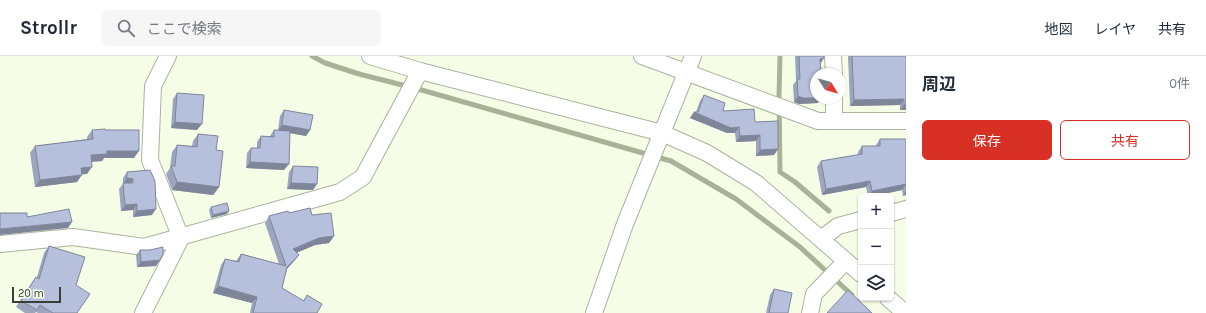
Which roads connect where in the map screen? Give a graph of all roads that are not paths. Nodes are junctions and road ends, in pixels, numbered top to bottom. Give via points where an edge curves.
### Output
1 (168, 56) edge
2 (370, 56) edge
3 (642, 56) edge
4 (693, 56) edge
5 (833, 56) edge
6 (834, 68) edge
7 (420, 71) junction
8 (685, 72) junction
9 (834, 104) edge
10 (834, 122) junction
11 (906, 122) edge
12 (662, 133) junction
13 (906, 209) edge
14 (894, 212) edge
15 (858, 221) edge
16 (181, 238) junction
17 (820, 239) junction
18 (0, 244) edge
19 (846, 261) junction
20 (858, 271) edge
21 (891, 301) edge
22 (143, 313) edge
23 (594, 313) edge
24 (810, 313) edge
25 (905, 313) edge

1 - 16 street via 153,86 150,160
2 - 7 street
3 - 8 street
4 - 8 street
5 - 6 street
7 - 12 street
7 - 16 street via 363,177 340,192
8 - 10 street via 818,122
8 - 12 street
9 - 10 street
10 - 11 street
12 - 17 street via 707,153 756,183
12 - 23 street via 625,224
13 - 14 street
15 - 17 street via 838,226
16 - 18 street via 144,247 73,237
16 - 22 street
17 - 19 street
19 - 20 street
19 - 24 street via 814,294
21 - 25 street

